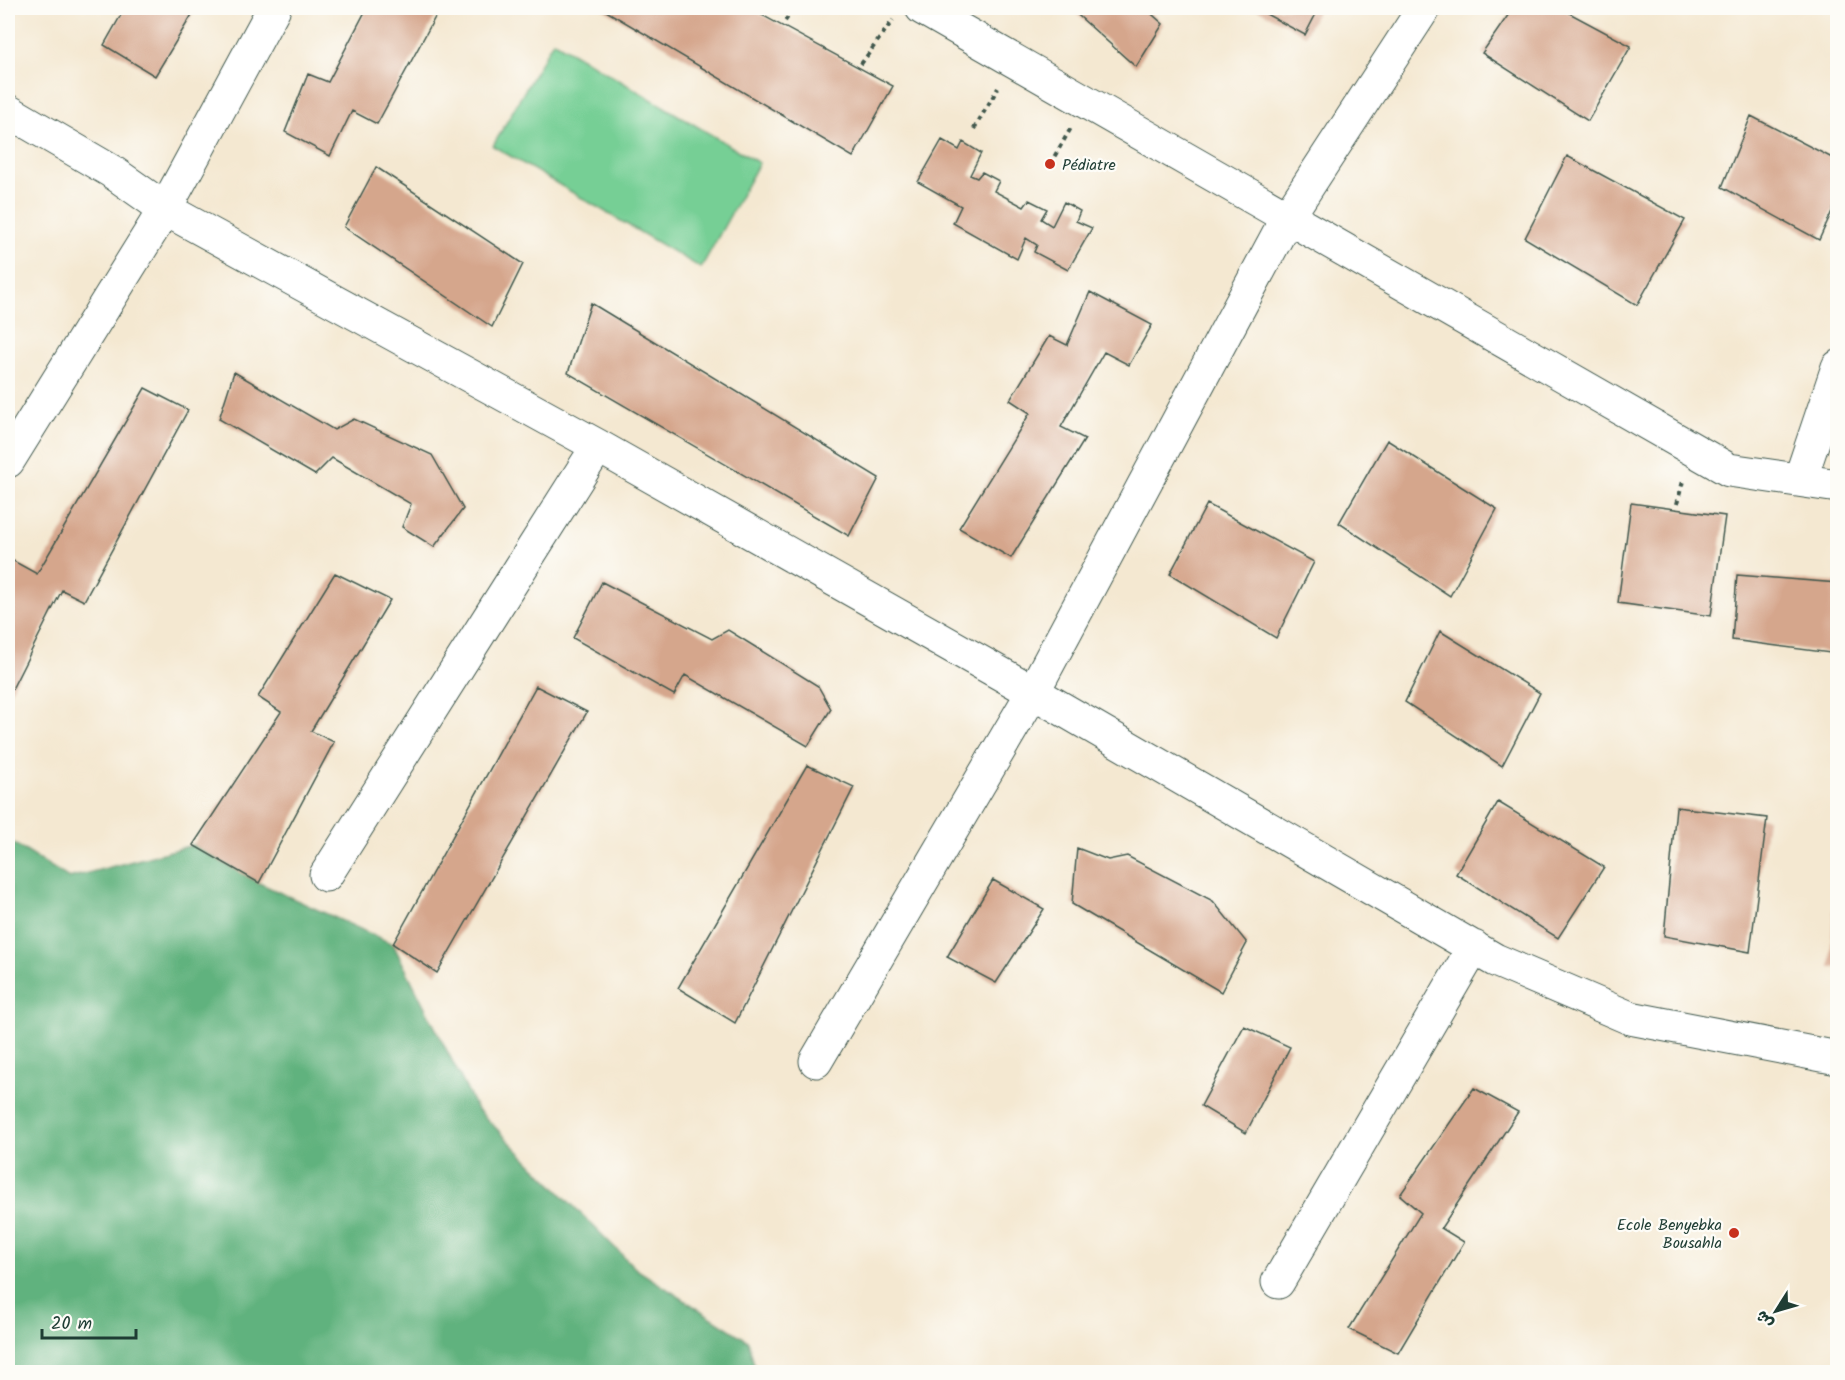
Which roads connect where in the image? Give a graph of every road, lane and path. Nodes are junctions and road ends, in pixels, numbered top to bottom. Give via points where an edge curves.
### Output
1 (274, 8) edge
2 (794, 8) edge
3 (1424, 8) edge
4 (908, 13) edge
5 (785, 21) dead end
6 (861, 63) dead end
7 (1001, 83) dead end
8 (8, 111) edge
9 (1073, 125) dead end
10 (974, 129) dead end
11 (1050, 164) dead end
12 (165, 209) junction
13 (1287, 218) junction
14 (1838, 366) edge
15 (598, 446) junction
16 (8, 461) edge
17 (1800, 480) junction
18 (1838, 486) edge
19 (1033, 692) junction
20 (326, 875) dead end
21 (1473, 947) junction
22 (1838, 1058) edge
23 (816, 1061) dead end
24 (1278, 1282) dead end

1 - 12 street
2 - 5 path
3 - 13 street
4 - 6 path
4 - 13 street
7 - 10 path
8 - 12 street via 111,171
9 - 11 path
12 - 15 street
12 - 16 street
13 - 17 street via 1729,470
13 - 19 street
14 - 17 street
15 - 19 street
15 - 20 street
17 - 18 street
19 - 21 street
19 - 23 street
21 - 22 street via 1630,1018
21 - 24 street

